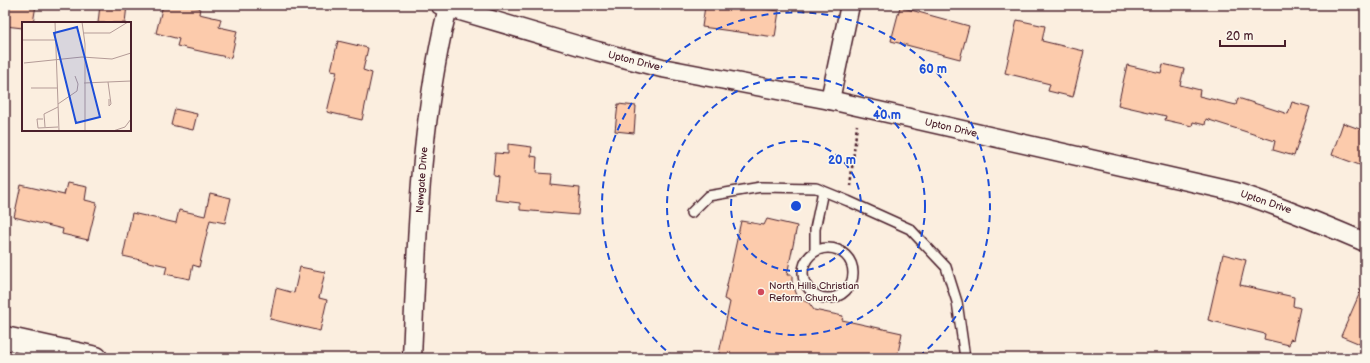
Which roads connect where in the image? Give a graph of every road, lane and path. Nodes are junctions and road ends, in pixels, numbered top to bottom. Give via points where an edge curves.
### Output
1 (850, 5) edge
2 (445, 6) edge
3 (830, 100) junction
4 (859, 107) junction
5 (823, 191) junction
6 (848, 201) junction
7 (691, 213) dead end
8 (1365, 242) edge
9 (815, 251) junction
10 (5, 338) edge
11 (96, 358) edge
12 (412, 358) edge
13 (965, 358) edge

1 - 3 street
2 - 3 street, Upton Drive via 662,68
2 - 12 street, Newgate Drive via 426,130
3 - 4 street, Upton Drive
4 - 6 path
4 - 8 street, Upton Drive via 1236,192 1307,217
5 - 6 lane
5 - 7 lane via 816,188 761,186 708,196
5 - 9 lane via 815,229
6 - 13 lane via 910,229 946,267 957,302
9 - 9 lane via 804,264 804,280 807,287 819,297 835,297 842,294 852,280 853,272 847,256 832,248
10 - 11 street

